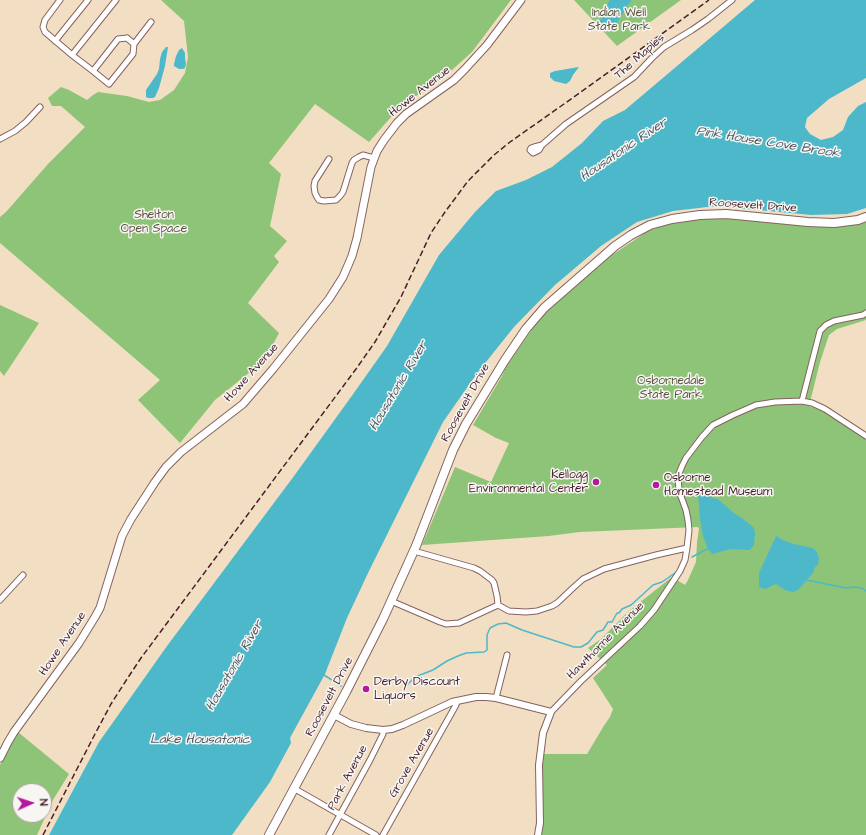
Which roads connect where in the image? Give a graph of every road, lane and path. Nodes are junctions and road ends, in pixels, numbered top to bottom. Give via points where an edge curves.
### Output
1 (60, 0) edge
2 (88, 0) edge
3 (116, 0) edge
4 (520, 0) edge
5 (732, 0) edge
6 (151, 22) dead end
7 (55, 41) junction
8 (134, 44) junction
9 (72, 55) junction
10 (93, 71) junction
11 (40, 107) dead end
12 (0, 139) edge
13 (542, 145) dead end
14 (374, 158) junction
15 (329, 159) dead end
16 (866, 217) edge
17 (866, 313) edge
18 (802, 401) junction
19 (866, 436) edge
20 (688, 548) junction
21 (414, 551) junction
22 (23, 575) dead end
23 (0, 600) edge
24 (391, 601) junction
25 (498, 605) junction
26 (507, 654) dead end
27 (496, 698) junction
28 (457, 701) junction
29 (551, 712) junction
30 (334, 715) junction
31 (383, 730) junction
32 (0, 758) edge
33 (295, 789) junction
34 (340, 815) junction
35 (269, 835) edge
36 (328, 835) edge
37 (376, 835) edge
38 (382, 835) edge
39 (538, 835) edge

1 - 7 street via 43,24 45,32
2 - 7 street
3 - 9 street
4 - 14 main road, Howe Avenue via 470,65 454,80 406,114 384,140
5 - 13 street, The Maples via 664,47 634,77 566,124
6 - 8 street
7 - 9 street
8 - 10 street via 127,38 118,39
8 - 10 street via 133,54 109,84
9 - 10 street
11 - 12 street via 15,131
14 - 15 street via 363,155 354,160 343,192 336,200 324,201 319,200 314,186
14 - 32 main road, Howe Avenue via 356,244 349,266 340,282 244,404 181,452 155,482 130,519 122,536 95,617 14,732
16 - 21 main road, Roosevelt Drive via 834,223 726,214 700,215 650,225 615,246 544,308 505,360 453,450
17 - 18 street via 834,320 820,331
18 - 19 street, Hawthorne Avenue via 825,409
18 - 20 street, Hawthorne Avenue via 756,405 713,425 702,437 686,458 678,476 679,491 688,520
20 - 25 street via 604,569 583,579 557,603 545,609 509,612
20 - 29 street, Hawthorne Avenue via 680,571 654,610
21 - 24 main road, Roosevelt Drive
21 - 25 street via 480,571 492,580
22 - 23 street
24 - 25 street via 440,622 451,624 459,623
24 - 30 main road, Roosevelt Drive
26 - 27 street
27 - 28 street via 476,697
27 - 29 street
28 - 31 street via 403,725
28 - 38 street, Grove Avenue
29 - 39 street, Hawthorne Avenue via 543,734 539,765
30 - 31 street via 351,724
30 - 33 main road, Roosevelt Drive
31 - 34 street, Park Avenue
33 - 34 street
33 - 35 main road, Roosevelt Drive
34 - 36 street, Park Avenue
34 - 37 street

